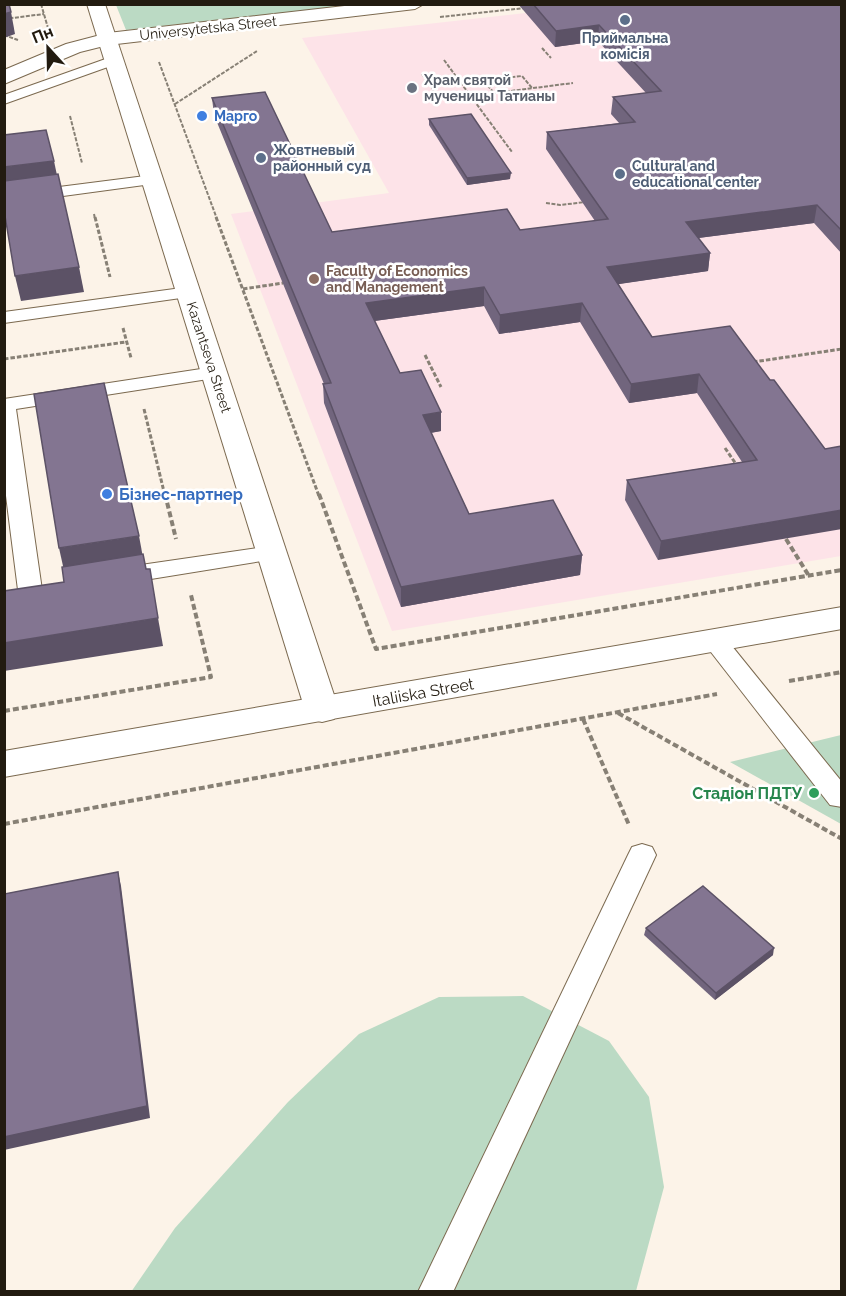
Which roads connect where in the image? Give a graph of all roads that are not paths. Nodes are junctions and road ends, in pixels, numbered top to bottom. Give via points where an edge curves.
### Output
1 (96, 4) edge
2 (415, 4) edge
3 (111, 50) junction
4 (4, 78) edge
5 (4, 100) edge
6 (153, 180) junction
7 (4, 199) edge
8 (189, 292) junction
9 (4, 318) edge
10 (214, 373) junction
11 (272, 553) junction
12 (101, 579) edge
13 (53, 586) edge
14 (30, 590) junction
15 (4, 594) edge
16 (842, 618) edge
17 (715, 640) junction
18 (322, 710) junction
19 (4, 764) edge
20 (839, 798) dead end
21 (642, 855) road end
22 (435, 1292) edge

1 - 3 street, Kazantseva Street
2 - 3 street, Universytetska Street
3 - 4 street, Universytetska Street via 72,48
3 - 5 lane
3 - 6 street, Kazantseva Street
6 - 7 lane
6 - 8 street, Kazantseva Street
8 - 9 lane
8 - 10 street, Kazantseva Street
10 - 11 street, Kazantseva Street
10 - 14 lane via 5,405
11 - 12 lane
11 - 18 street, Kazantseva Street
13 - 14 lane
14 - 15 lane
16 - 17 street, Italiiska Street
17 - 18 street, Italiiska Street
17 - 20 lane
18 - 19 street, Italiiska Street
21 - 22 lane

